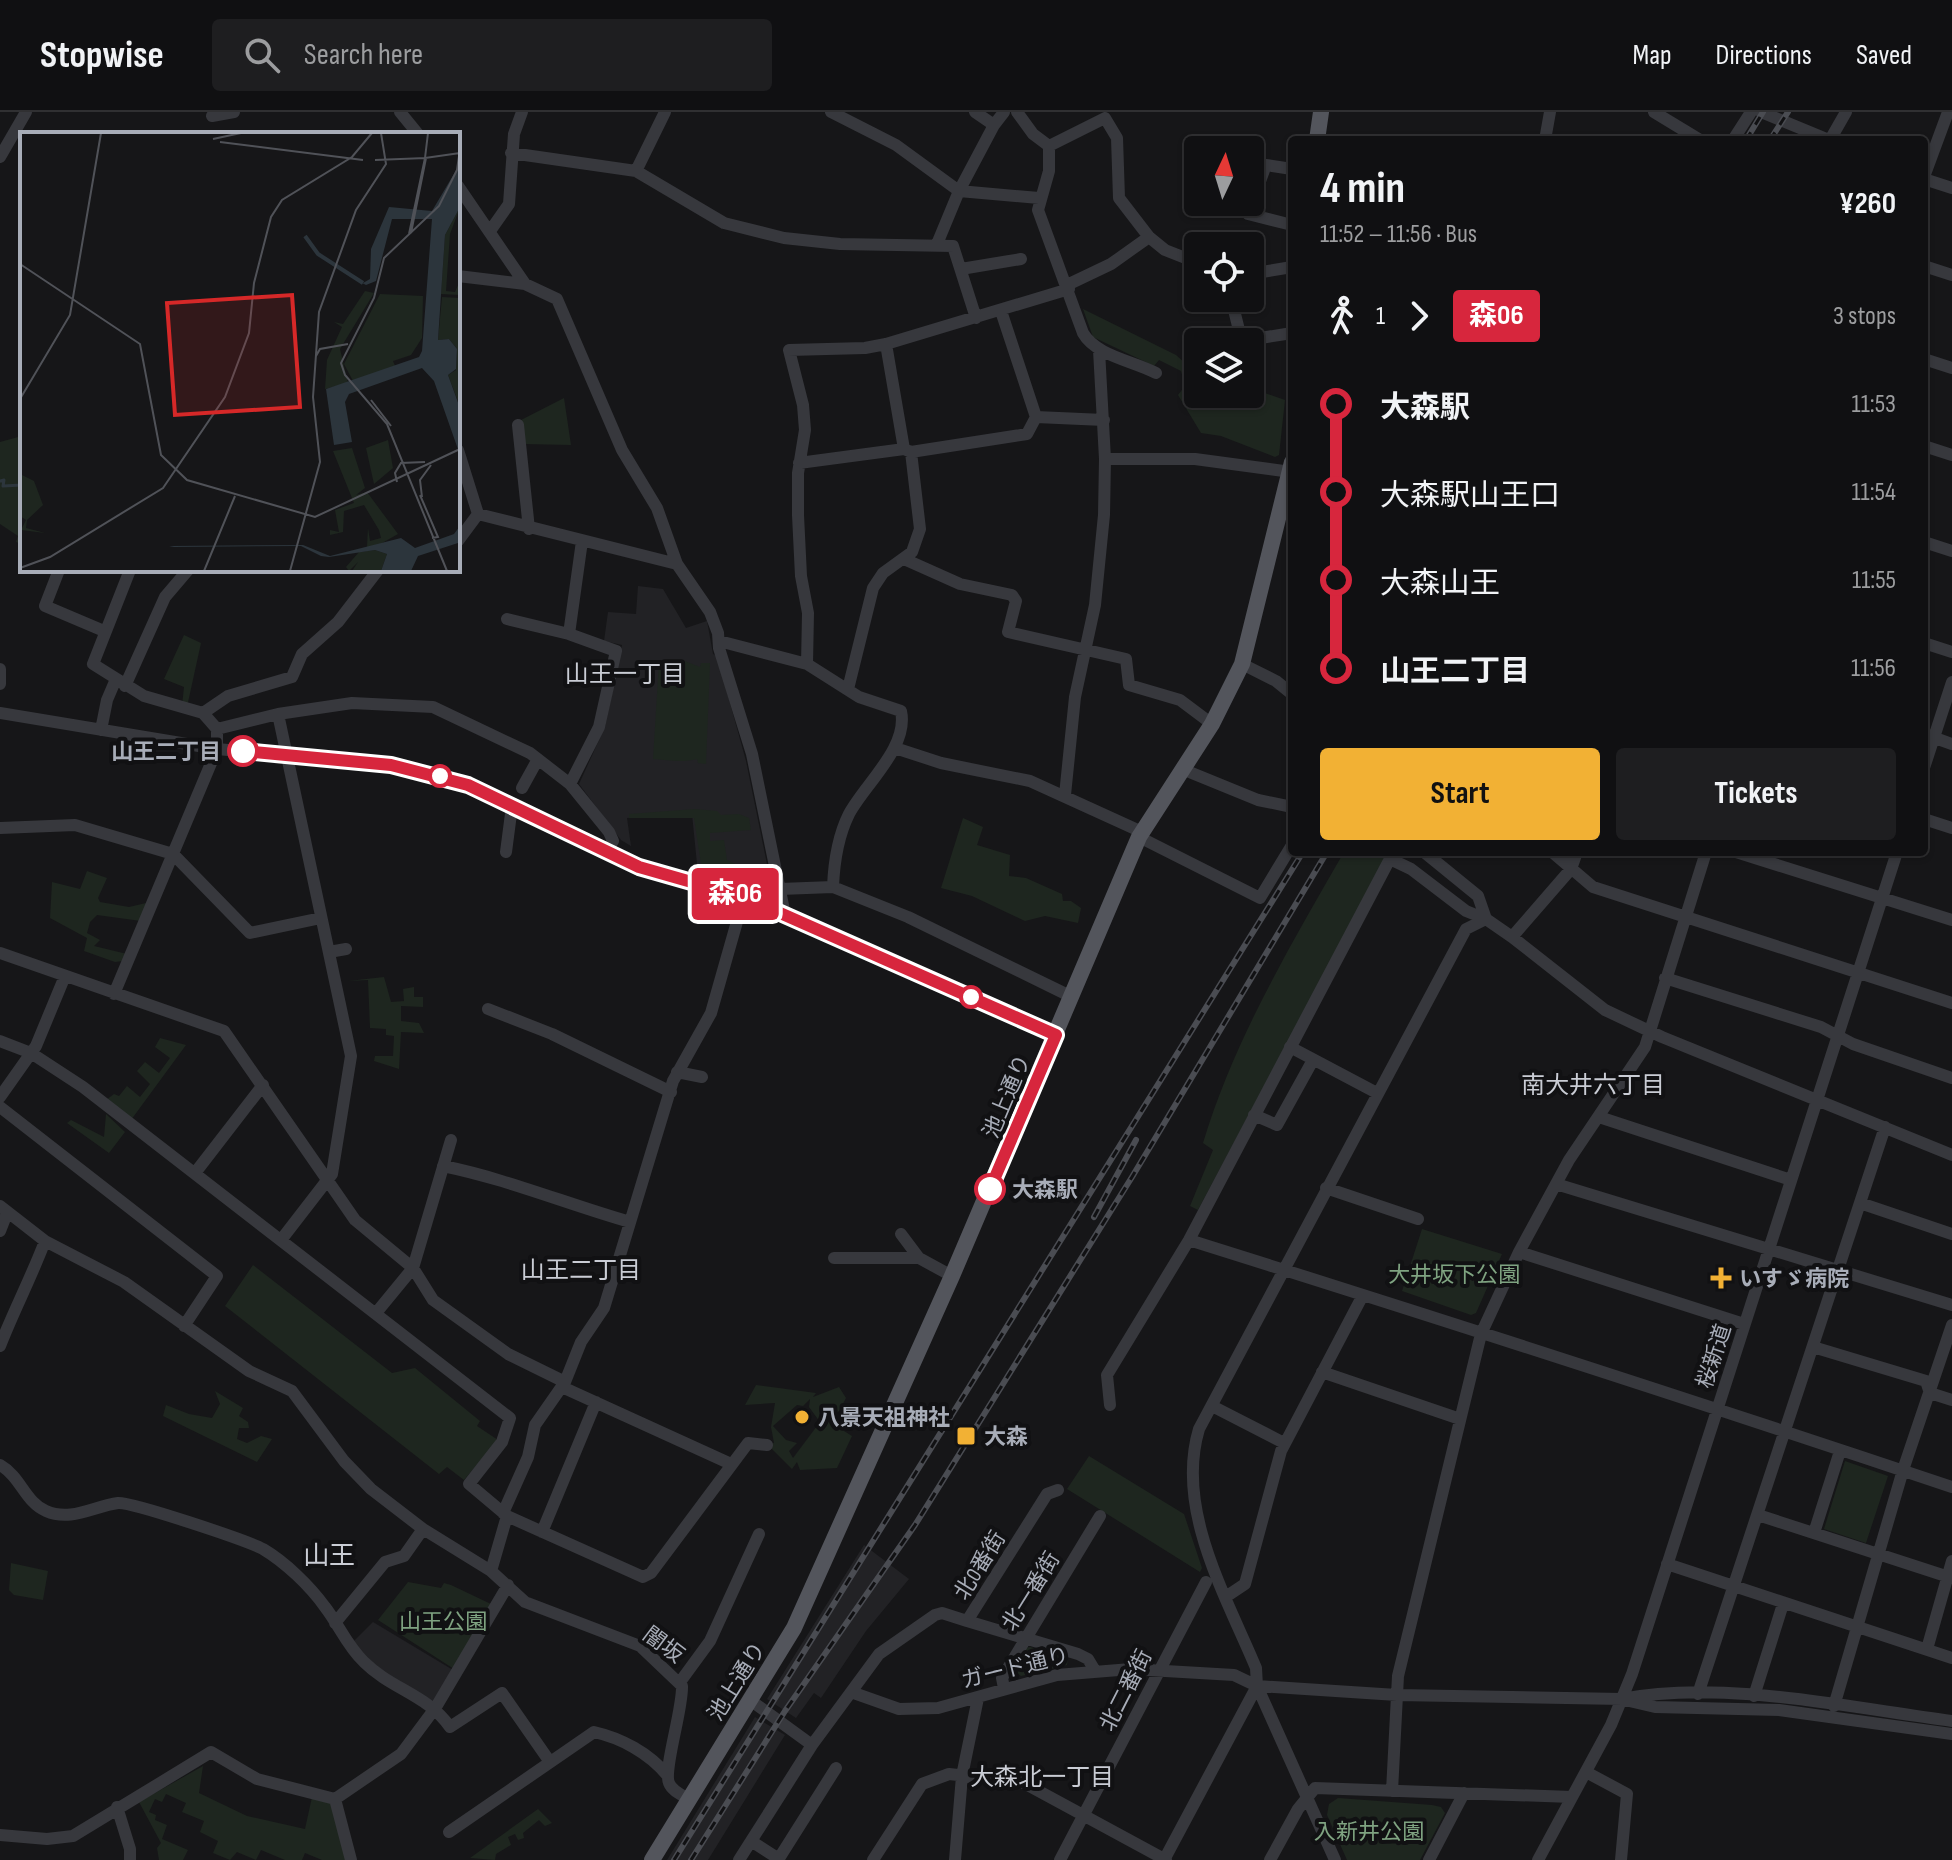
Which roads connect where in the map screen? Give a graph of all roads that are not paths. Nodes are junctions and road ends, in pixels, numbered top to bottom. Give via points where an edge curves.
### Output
1 (26, 112) edge
2 (234, 112) edge
3 (522, 112) edge
4 (665, 112) edge
5 (831, 112) edge
6 (975, 112) edge
7 (1004, 112) edge
8 (1017, 112) edge
9 (1321, 112) edge
10 (1550, 112) edge
11 (1654, 112) edge
12 (1732, 112) edge
13 (1846, 112) edge
14 (1948, 112) edge
15 (406, 114) edge
16 (1752, 114) edge
17 (212, 116) dead end
18 (0, 125) edge
19 (994, 125) junction
20 (14, 131) junction
21 (417, 132) edge
22 (1318, 136) edge
23 (1546, 136) edge
24 (1693, 136) edge
25 (1736, 136) edge
26 (1818, 136) edge
27 (1832, 136) edge
28 (1049, 146) junction
29 (511, 153) junction
30 (0, 157) edge
31 (1928, 167) edge
32 (1288, 168) edge
33 (636, 171) junction
34 (1928, 179) edge
35 (1952, 188) edge
36 (460, 189) edge
37 (959, 191) junction
38 (1039, 198) junction
39 (1288, 224) edge
40 (490, 231) junction
41 (1149, 237) junction
42 (937, 244) junction
43 (1184, 257) edge
44 (1021, 259) dead end
45 (1928, 267) edge
46 (1288, 268) edge
47 (961, 269) junction
48 (1264, 272) edge
49 (1952, 275) edge
50 (460, 276) edge
51 (525, 284) junction
52 (1068, 287) junction
53 (1001, 311) junction
54 (976, 318) junction
55 (1288, 334) edge
56 (1264, 338) edge
57 (886, 344) junction
58 (1099, 350) junction
59 (1928, 360) edge
60 (1952, 368) edge
61 (1156, 373) dead end
62 (1036, 417) junction
63 (1104, 420) junction
64 (518, 425) dead end
65 (1928, 447) edge
66 (907, 451) junction
67 (1952, 455) edge
68 (460, 456) edge
69 (1105, 459) junction
70 (799, 463) junction
71 (1288, 467) edge
72 (1288, 479) edge
73 (478, 514) junction
74 (529, 529) junction
75 (460, 538) edge
76 (582, 541) junction
77 (1928, 543) edge
78 (1952, 551) edge
79 (904, 559) junction
80 (677, 564) junction
81 (58, 572) edge
82 (129, 572) edge
83 (185, 572) edge
84 (376, 572) edge
85 (507, 619) dead end
86 (104, 631) junction
87 (569, 634) junction
88 (719, 641) junction
89 (1928, 644) edge
90 (1086, 652) junction
91 (1952, 652) edge
92 (807, 664) junction
93 (1242, 664) junction
94 (0, 669) edge
95 (120, 682) junction
96 (1952, 682) edge
97 (0, 684) edge
98 (848, 689) junction
99 (1288, 691) edge
100 (0, 713) edge
101 (203, 713) junction
102 (278, 714) junction
103 (1212, 724) junction
104 (217, 729) junction
105 (101, 730) junction
106 (1929, 736) edge
107 (1952, 744) edge
108 (895, 748) junction
109 (217, 749) junction
110 (286, 754) junction
111 (538, 759) junction
112 (1182, 769) junction
113 (570, 784) junction
114 (522, 788) dead end
115 (1065, 795) junction
116 (512, 806) junction
117 (1288, 806) edge
118 (1928, 820) edge
119 (0, 828) edge
120 (1952, 828) edge
121 (1141, 834) junction
122 (506, 852) dead end
123 (605, 852) junction
124 (1288, 852) edge
125 (173, 854) junction
126 (1392, 856) edge
127 (1429, 856) edge
128 (1556, 856) edge
129 (1576, 856) edge
130 (1705, 856) edge
131 (1749, 856) edge
132 (1896, 856) edge
133 (1571, 869) junction
134 (833, 887) junction
135 (780, 889) junction
136 (744, 897) junction
137 (1882, 897) junction
138 (785, 915) junction
139 (321, 918) junction
140 (1684, 918) junction
141 (1486, 919) junction
142 (1952, 920) edge
143 (1512, 937) junction
144 (346, 949) dead end
145 (329, 952) junction
146 (0, 953) edge
147 (1857, 973) junction
148 (65, 976) junction
149 (1665, 978) junction
150 (114, 994) junction
151 (1072, 997) junction
152 (1952, 1003) edge
153 (488, 1009) dead end
154 (1648, 1031) junction
155 (1056, 1035) junction
156 (1838, 1035) junction
157 (0, 1041) edge
158 (1290, 1047) junction
159 (31, 1053) junction
160 (1313, 1060) junction
161 (677, 1072) junction
162 (702, 1077) dead end
163 (1952, 1078) edge
164 (263, 1085) junction
165 (671, 1092) junction
166 (1377, 1093) junction
167 (0, 1097) edge
168 (1817, 1099) junction
169 (0, 1107) edge
170 (1254, 1115) junction
171 (1599, 1117) junction
172 (1885, 1127) junction
173 (451, 1140) dead end
174 (1952, 1155) edge
175 (443, 1166) junction
176 (195, 1173) junction
177 (329, 1180) junction
178 (1791, 1180) junction
179 (1556, 1184) junction
180 (1326, 1188) junction
181 (1860, 1203) junction
182 (3, 1209) edge
183 (1418, 1219) dead end
184 (630, 1222) junction
185 (0, 1231) edge
186 (901, 1234) dead end
187 (1952, 1234) edge
188 (281, 1240) junction
189 (1189, 1240) junction
190 (45, 1241) junction
191 (1768, 1249) junction
192 (1519, 1252) junction
193 (834, 1258) dead end
194 (919, 1258) junction
195 (413, 1268) junction
196 (1284, 1270) junction
197 (1838, 1270) junction
198 (952, 1276) junction
199 (1363, 1295) junction
200 (1952, 1305) edge
201 (376, 1313) junction
202 (1744, 1324) junction
203 (1952, 1325) edge
204 (184, 1326) junction
205 (1481, 1334) junction
206 (0, 1346) edge
207 (1813, 1347) junction
208 (1322, 1372) junction
209 (564, 1384) junction
210 (1930, 1393) junction
211 (1952, 1400) edge
212 (596, 1402) junction
213 (1110, 1405) dead end
214 (1212, 1406) junction
215 (1717, 1408) junction
216 (1460, 1419) junction
217 (1784, 1434) junction
218 (1284, 1443) junction
219 (767, 1445) dead end
220 (1840, 1451) junction
221 (731, 1464) junction
222 (0, 1465) edge
223 (1903, 1470) junction
224 (1952, 1487) edge
225 (1058, 1490) dead end
226 (505, 1514) junction
227 (1758, 1515) junction
228 (1100, 1516) dead end
229 (423, 1529) junction
230 (542, 1532) junction
231 (1814, 1533) junction
232 (759, 1534) dead end
233 (1879, 1554) junction
234 (1952, 1561) edge
235 (1667, 1564) junction
236 (491, 1571) junction
237 (1950, 1577) edge
238 (1206, 1582) dead end
239 (508, 1585) junction
240 (1734, 1588) junction
241 (1227, 1596) junction
242 (1783, 1604) junction
243 (967, 1621) junction
244 (335, 1623) junction
245 (1857, 1627) junction
246 (1023, 1640) junction
247 (1927, 1649) junction
248 (1952, 1658) edge
249 (1094, 1669) junction
250 (1158, 1671) junction
251 (680, 1682) junction
252 (1257, 1686) junction
253 (1004, 1688) junction
254 (851, 1692) junction
255 (1698, 1694) junction
256 (1397, 1695) junction
257 (1754, 1696) junction
258 (978, 1698) junction
259 (1622, 1699) junction
260 (750, 1700) junction
261 (1834, 1706) junction
262 (436, 1707) junction
263 (1952, 1721) edge
264 (1952, 1734) edge
265 (812, 1745) junction
266 (550, 1762) junction
267 (836, 1768) dead end
268 (1586, 1772) junction
269 (667, 1775) junction
270 (962, 1776) junction
271 (1392, 1791) junction
272 (1464, 1793) junction
273 (1307, 1796) junction
274 (1572, 1797) junction
275 (335, 1799) junction
276 (689, 1799) junction
277 (117, 1807) junction
278 (1085, 1814) junction
279 (2, 1831) edge
280 (449, 1832) dead end
281 (751, 1841) junction
282 (130, 1860) edge
283 (351, 1860) edge
284 (652, 1860) edge
285 (739, 1860) edge
286 (778, 1860) edge
287 (873, 1860) edge
288 (955, 1860) edge
289 (1060, 1860) edge
290 (1165, 1860) edge
291 (1270, 1860) edge
292 (1335, 1860) edge
293 (1429, 1860) edge
294 (1538, 1860) edge
295 (1621, 1860) edge

1 - 20 street
2 - 17 street
3 - 29 street
4 - 33 street
5 - 37 street via 896,145
6 - 19 street
7 - 19 street
8 - 28 street
9 - 22 main road
10 - 23 street
11 - 24 street
12 - 16 street
13 - 27 street
14 - 31 street
15 - 21 street
16 - 25 street
16 - 26 street
18 - 20 street
19 - 37 street
20 - 30 street
28 - 38 street via 1049,171
28 - 41 street via 1105,118 1117,138 1119,198
29 - 33 street
29 - 40 street via 509,204
32 - 39 street via 1266,165 1248,214
33 - 42 street via 743,229 840,244
34 - 35 street
36 - 40 street
37 - 38 street
37 - 42 street
38 - 52 street via 1038,210
40 - 51 street
41 - 43 street
41 - 52 street
42 - 47 street via 953,246
44 - 47 street
45 - 49 street
46 - 48 street
47 - 54 street
50 - 51 street
51 - 80 street via 557,299 622,450 657,508
52 - 53 street
52 - 58 street via 1083,333
53 - 54 street
53 - 62 street
54 - 57 street
55 - 56 street
57 - 66 street via 897,395 895,415
57 - 70 street via 789,350 803,405
58 - 61 street
58 - 63 street
59 - 60 street
62 - 63 street
62 - 66 street via 1027,434
63 - 69 street
64 - 74 street
65 - 67 street
66 - 70 street
66 - 79 street via 920,529
68 - 73 street
69 - 71 street
69 - 90 street via 1104,515
70 - 92 street
72 - 93 main road, 池上通り
73 - 74 street
73 - 75 street
74 - 76 street
76 - 80 street
76 - 87 street
77 - 78 street
79 - 90 street via 960,584 1012,595 1016,601 1008,632
79 - 98 street via 883,573 873,588
80 - 88 street via 710,612
81 - 86 street via 45,606
82 - 86 street
83 - 95 street via 165,597
84 - 101 street via 338,622 302,654 292,677 228,696
85 - 87 street
86 - 95 street via 93,664
87 - 113 street via 616,651 599,727
88 - 92 street
88 - 135 street via 752,754
89 - 91 street
90 - 103 street via 1126,659 1129,685 1180,700
90 - 115 street via 1075,697
92 - 98 street
93 - 99 street
93 - 103 main road, 池上通り
94 - 97 street
95 - 101 street via 152,699
95 - 105 street via 107,700
96 - 106 street
98 - 108 street via 901,711
100 - 105 street
101 - 104 street
102 - 104 street
102 - 110 street
102 - 111 street via 376,702 433,707
103 - 112 main road, 池上通り
104 - 109 street
105 - 109 street
106 - 107 street
108 - 115 street via 1030,781
108 - 134 street via 848,816
109 - 110 street
109 - 125 street
110 - 116 street via 422,771
110 - 139 street
111 - 113 street
111 - 114 street
112 - 117 street via 1258,800
112 - 121 main road, 池上通り
113 - 123 street via 609,832 613,841
115 - 121 street
116 - 122 street
116 - 123 street
118 - 120 street
119 - 125 street via 75,825
121 - 124 street via 1260,898
121 - 151 main road, 池上通り
123 - 136 street
125 - 139 street via 250,933
125 - 150 street
126 - 141 street via 1466,911
126 - 158 street
127 - 141 street via 1478,896
128 - 133 street
129 - 133 street
130 - 140 street
131 - 137 street
132 - 137 street, 桜新道
133 - 140 street via 1593,887
133 - 143 street
134 - 135 street
134 - 151 street via 908,917
135 - 138 street
136 - 138 street
136 - 161 street via 711,1013
137 - 142 street
137 - 147 street, 桜新道
138 - 155 street
139 - 145 street
140 - 147 street
140 - 149 street
141 - 143 street
141 - 166 street via 1466,929
143 - 154 street via 1605,1010
144 - 145 street
145 - 177 street via 351,1056
146 - 148 street
147 - 152 street
147 - 156 street, 桜新道
148 - 150 street
148 - 159 street
149 - 154 street
149 - 156 street
150 - 164 street via 224,1031
151 - 155 main road, 池上通り
153 - 165 street
154 - 168 street
154 - 171 street via 1645,1047
155 - 198 main road, 池上通り
156 - 163 street
156 - 168 street, 桜新道
157 - 159 street
158 - 160 street
158 - 170 street
159 - 167 street
159 - 176 street
160 - 166 street
160 - 170 street via 1277,1125
161 - 162 street
161 - 165 street
164 - 176 street
164 - 177 street
165 - 184 street
166 - 180 street
168 - 172 street
168 - 178 street, 桜新道
169 - 204 street via 217,1276
170 - 189 street
171 - 178 street
171 - 179 street
172 - 174 street
172 - 181 street
173 - 175 street
175 - 184 street via 501,1178
175 - 195 street
176 - 188 street
177 - 188 street
177 - 195 street via 363,1228
178 - 191 street, 桜新道
179 - 191 street
179 - 192 street
180 - 183 street
180 - 196 street
181 - 187 street
181 - 197 street
182 - 185 street
182 - 190 street, 闇坂
184 - 209 street via 604,1308 581,1342
186 - 194 street
188 - 201 street
189 - 196 street
189 - 213 street via 1107,1375
190 - 204 street, 闇坂 via 124,1282
190 - 206 street
191 - 197 street
191 - 202 street, 桜新道
192 - 202 street
192 - 205 street
193 - 194 street
194 - 198 street
195 - 201 street
195 - 209 street via 433,1300 472,1332
196 - 199 street
196 - 214 street
197 - 200 street
197 - 207 street
198 - 260 main road, 池上通り via 796,1625
199 - 205 street
199 - 208 street
201 - 226 street via 510,1418 502,1442 469,1484
202 - 215 street, 桜新道
203 - 210 street
204 - 229 street, 闇坂 via 249,1371 292,1391 344,1461
205 - 215 street
205 - 216 street
207 - 210 street via 1926,1381
207 - 217 street
208 - 216 street
208 - 218 street
209 - 212 street
209 - 226 street via 535,1425
210 - 211 street
210 - 223 street
212 - 221 street
212 - 230 street
214 - 218 street
214 - 241 street via 1196,1440 1194,1488 1202,1531
215 - 217 street
215 - 235 street, 桜新道
216 - 256 street
217 - 220 street
217 - 227 street
218 - 241 street via 1245,1584
219 - 221 street via 748,1443
220 - 223 street
220 - 231 street
221 - 230 street via 643,1577
222 - 244 street via 18,1478 34,1505 50,1513 80,1514 120,1503 263,1550 300,1579
223 - 224 street
223 - 233 street
225 - 243 street, 北0番街 via 1047,1494
226 - 230 street
226 - 236 street
227 - 231 street
227 - 240 street
228 - 246 street, 北一番街
229 - 236 street, 闇坂
229 - 244 street via 404,1556 385,1562
231 - 233 street
232 - 251 street via 710,1641
233 - 237 street
233 - 245 street
234 - 237 street
235 - 240 street
235 - 259 street, 桜新道
236 - 239 street, 闇坂
237 - 247 street
238 - 250 street, 北二番街
239 - 251 street, 闇坂 via 525,1602 640,1646
239 - 262 street
240 - 242 street
240 - 255 street
241 - 252 street via 1256,1668
242 - 245 street
242 - 257 street
243 - 246 street
243 - 254 street, 北0番街 via 935,1615 879,1654
244 - 262 street via 363,1661
245 - 247 street
245 - 261 street
246 - 249 street via 1078,1654
246 - 253 street, 北一番街 via 1002,1678
247 - 248 street
249 - 250 street, ガード通り
249 - 253 street, ガード通り
250 - 252 street, ガード通り via 1234,1675
250 - 278 street, 北二番街
251 - 269 street, 闇坂 via 681,1713
252 - 256 street, ガード通り
252 - 273 street
252 - 290 street
253 - 258 street, ガード通り
254 - 258 street, ガード通り via 899,1709 938,1708
254 - 265 street
255 - 257 street
255 - 259 street via 1649,1693
256 - 259 street, ガード通り
256 - 271 street
257 - 261 street
258 - 270 street
259 - 264 street via 1655,1707 1779,1710
259 - 268 street, 桜新道
260 - 265 street
260 - 276 main road, 池上通り
261 - 263 street
262 - 266 street via 450,1727 502,1693
262 - 275 street via 401,1754
265 - 281 street
266 - 269 street via 594,1732 637,1749
266 - 280 street
267 - 286 street
268 - 274 street, 桜新道
268 - 295 street via 1627,1794
269 - 276 street via 670,1786
270 - 278 street via 1022,1782
270 - 287 street via 940,1775 922,1784
270 - 288 street
271 - 272 street
271 - 273 street via 1315,1788
272 - 274 street
272 - 293 street
273 - 291 street
273 - 292 street
274 - 294 street, 桜新道
275 - 277 street via 257,1779 211,1752
275 - 283 street
276 - 284 main road, 池上通り
277 - 279 street via 73,1836 47,1839
277 - 282 street
278 - 289 street, 北二番街
278 - 290 street
281 - 285 street
281 - 286 street

